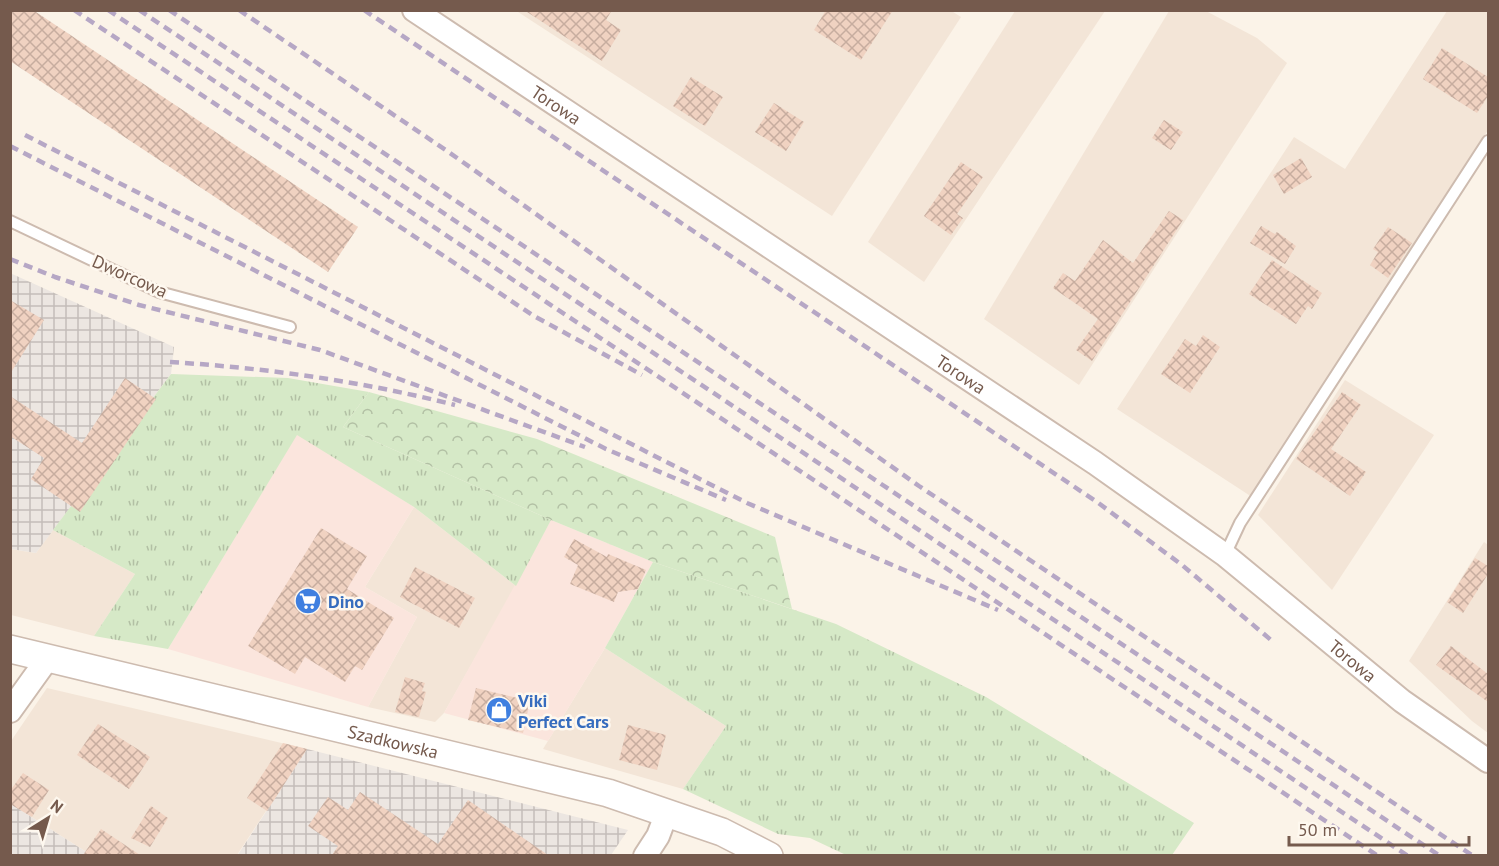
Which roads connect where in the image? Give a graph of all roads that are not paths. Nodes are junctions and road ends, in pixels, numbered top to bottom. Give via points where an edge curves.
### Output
1 (414, 10) edge
2 (1488, 141) edge
3 (10, 221) edge
4 (290, 327) dead end
5 (1225, 555) junction
6 (10, 649) edge
7 (48, 658) junction
8 (10, 711) edge
9 (1488, 761) edge
10 (667, 812) junction
11 (645, 855) edge
12 (770, 855) edge

1 - 5 street, Torowa via 1095,463
2 - 5 lane via 1240,523
3 - 4 lane, Dworcowa via 159,292
5 - 9 street, Torowa via 1402,701
6 - 7 street, Szadkowska
7 - 8 street
7 - 10 street, Szadkowska via 608,794
10 - 11 street
10 - 12 street, Szadkowska

